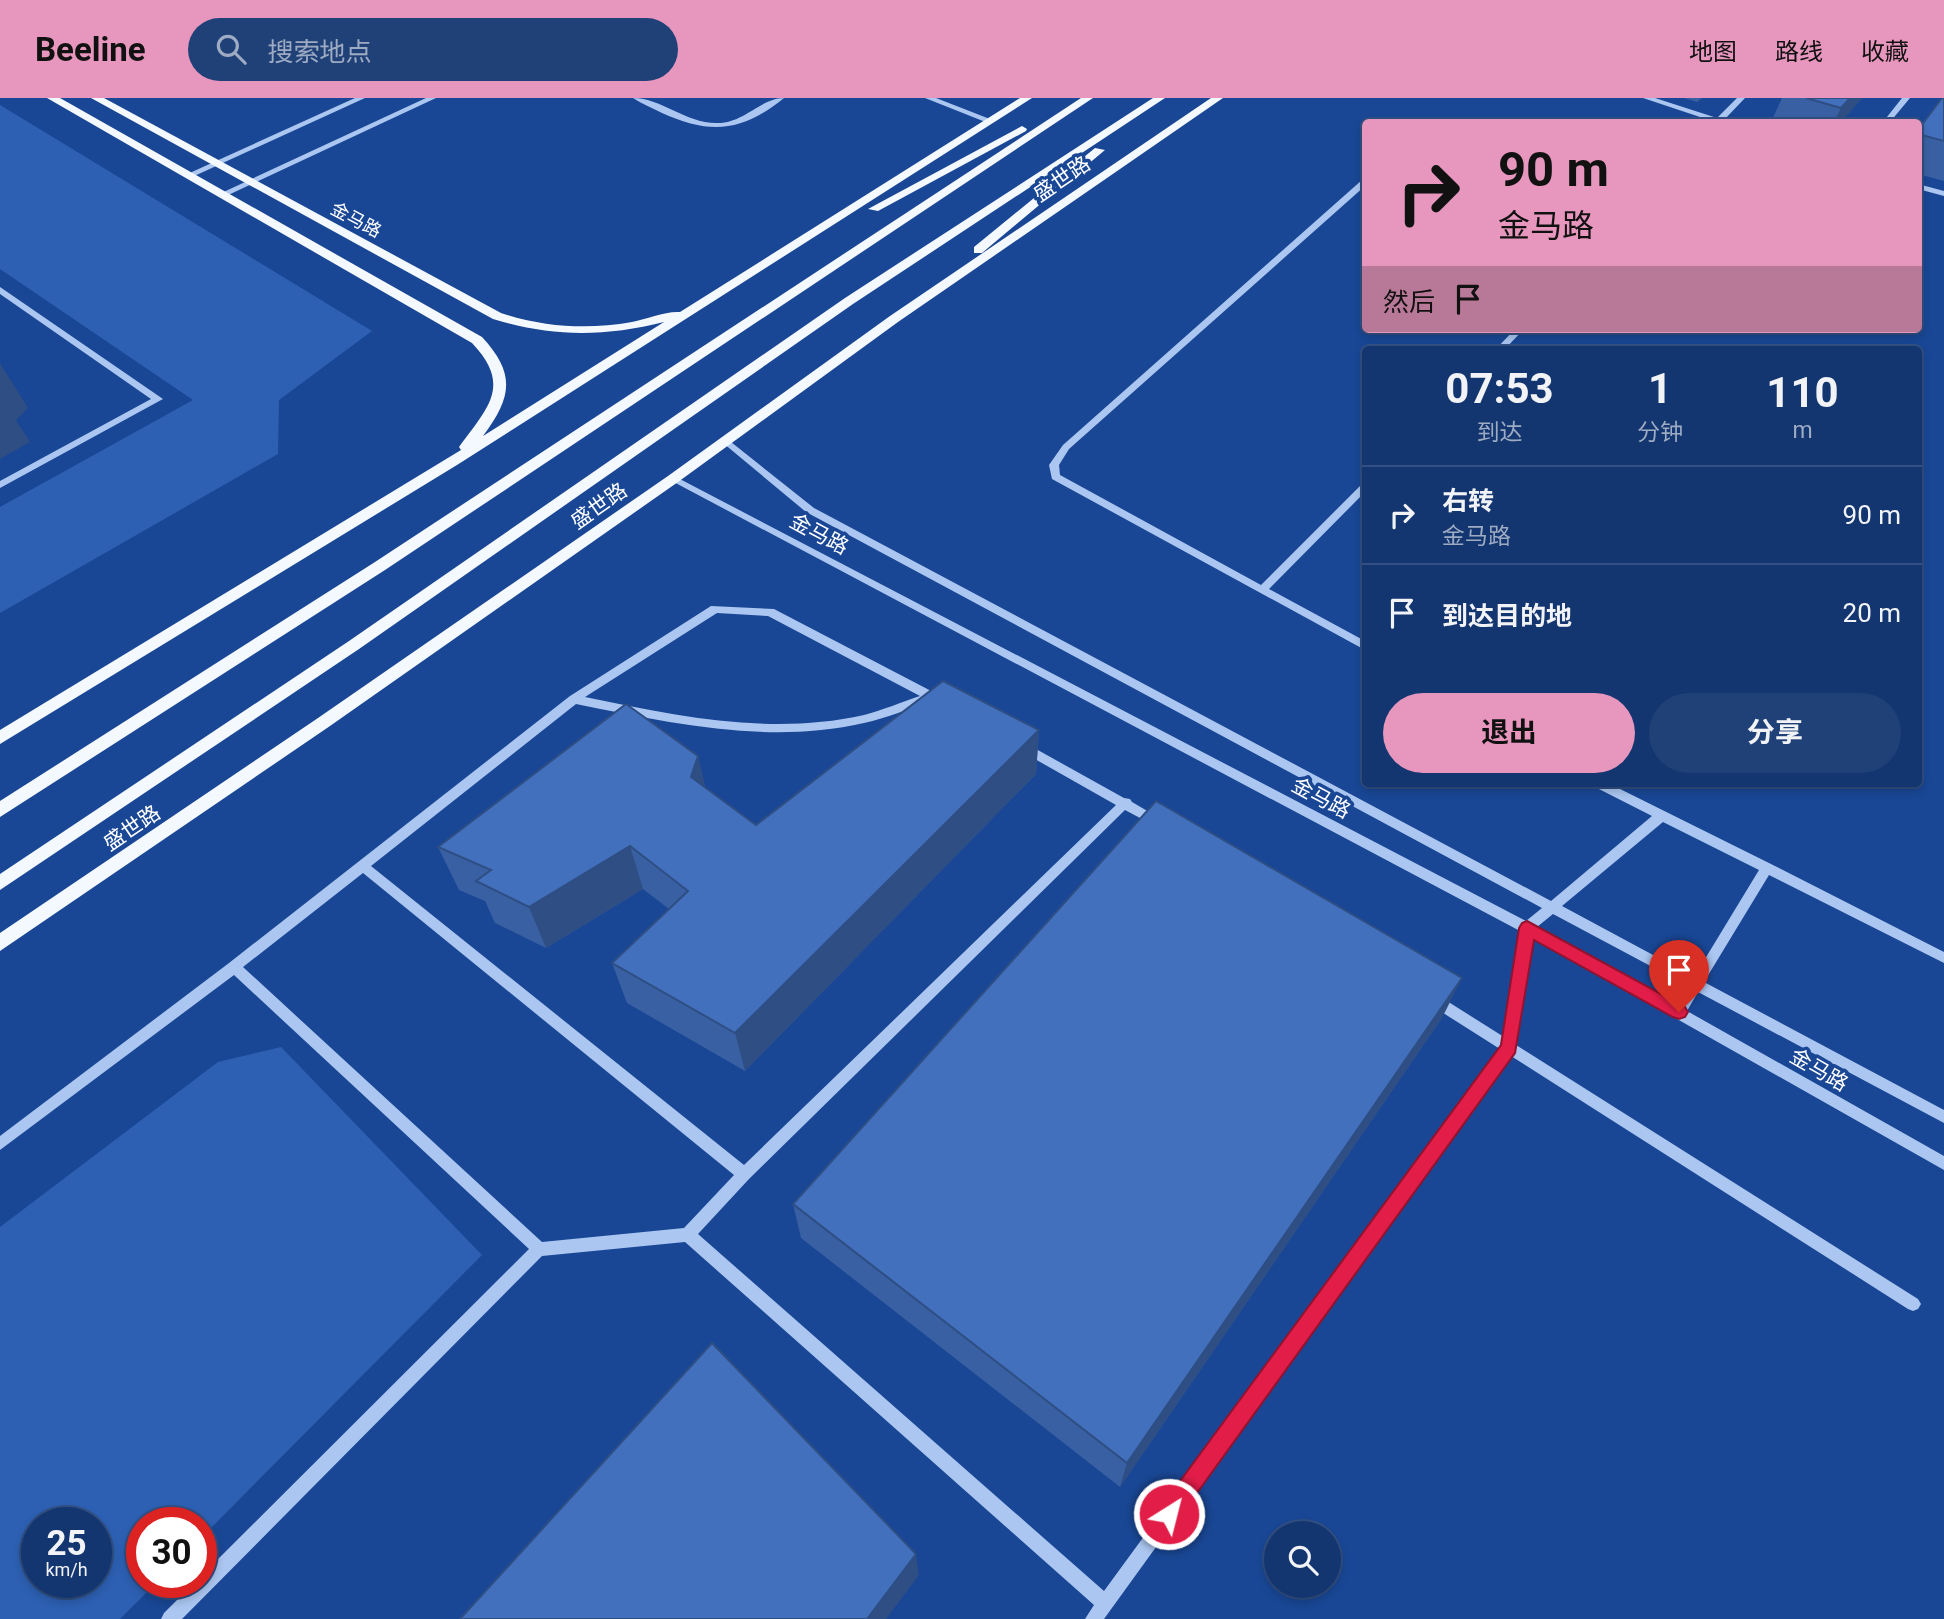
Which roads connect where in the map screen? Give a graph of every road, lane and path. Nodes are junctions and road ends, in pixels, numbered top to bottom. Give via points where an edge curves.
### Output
1 (51, 98) edge
2 (96, 98) edge
3 (361, 98) edge
4 (432, 98) edge
5 (637, 98) edge
6 (780, 98) edge
7 (929, 98) edge
8 (1027, 98) edge
9 (1081, 98) edge
10 (1088, 98) edge
11 (1161, 98) edge
12 (1218, 98) edge
13 (1647, 98) edge
14 (1741, 98) edge
15 (1906, 98) edge
16 (1711, 119) edge
17 (1723, 119) edge
18 (1888, 119) edge
19 (991, 121) junction
20 (215, 163) junction
21 (187, 176) junction
22 (250, 182) junction
23 (1362, 185) edge
24 (1922, 187) edge
25 (1944, 194) edge
26 (222, 195) junction
27 (756, 271) junction
28 (0, 290) edge
29 (694, 310) junction
30 (894, 319) junction
31 (1516, 333) edge
32 (1503, 346) edge
33 (726, 441) junction
34 (452, 462) junction
35 (673, 479) junction
36 (0, 485) edge
37 (1362, 489) edge
38 (1262, 590) junction
39 (1362, 644) edge
40 (931, 696) junction
41 (575, 699) junction
42 (955, 709) edge
43 (0, 738) edge
44 (1016, 743) edge
45 (1605, 787) edge
46 (1126, 802) junction
47 (0, 810) edge
48 (1661, 816) junction
49 (1172, 832) edge
50 (363, 866) junction
51 (1767, 867) junction
52 (0, 883) edge
53 (1551, 908) junction
54 (1527, 928) junction
55 (0, 943) edge
56 (1944, 958) edge
57 (234, 968) junction
58 (1696, 983) junction
59 (1428, 996) edge
60 (1679, 1012) junction
61 (1509, 1048) junction
62 (1944, 1117) edge
63 (0, 1144) edge
64 (1944, 1163) edge
65 (744, 1174) junction
66 (688, 1235) junction
67 (539, 1249) junction
68 (1913, 1304) dead end
69 (1104, 1603) junction
70 (170, 1619) edge
71 (1094, 1619) edge

1 - 21 main road
2 - 20 main road, 金马路
3 - 20 street
4 - 22 street
5 - 6 street via 708,125 738,121
7 - 19 street
8 - 19 main road
9 - 27 main road
10 - 47 main road via 380,566
11 - 30 main road
11 - 52 main road via 849,301 354,645
12 - 30 main road, 盛世路
13 - 16 street
14 - 17 street
15 - 18 street
19 - 27 main road
20 - 21 street
20 - 22 main road, 金马路
21 - 26 main road
22 - 26 street
22 - 29 main road, 金马路 via 525,327 580,332 635,325
23 - 38 street via 1066,447 1054,465 1055,477
24 - 25 street
26 - 34 main road via 489,351 499,365 499,398 490,419
27 - 29 main road
28 - 36 street via 158,399
29 - 34 main road
30 - 33 main road, 盛世路
31 - 32 street
33 - 35 main road, 盛世路
33 - 53 street, 金马路 via 810,510
34 - 43 main road
35 - 54 street, 金马路
35 - 55 main road, 盛世路
37 - 38 street
38 - 39 street
40 - 41 street via 861,720 775,730 696,723
40 - 41 street via 770,612 715,608
40 - 42 street
41 - 50 street
44 - 46 street
45 - 48 street
46 - 49 street
46 - 65 street
48 - 51 street
48 - 53 street
50 - 57 street
50 - 65 street
51 - 56 street
51 - 58 street
53 - 54 street
53 - 58 street, 金马路
54 - 60 street, 金马路
54 - 61 street
57 - 63 street
57 - 67 street
58 - 60 street
58 - 62 street, 金马路
59 - 61 street
60 - 64 street, 金马路
61 - 68 street
61 - 69 street
65 - 66 street
66 - 67 street
66 - 69 street
67 - 70 street
69 - 71 street

